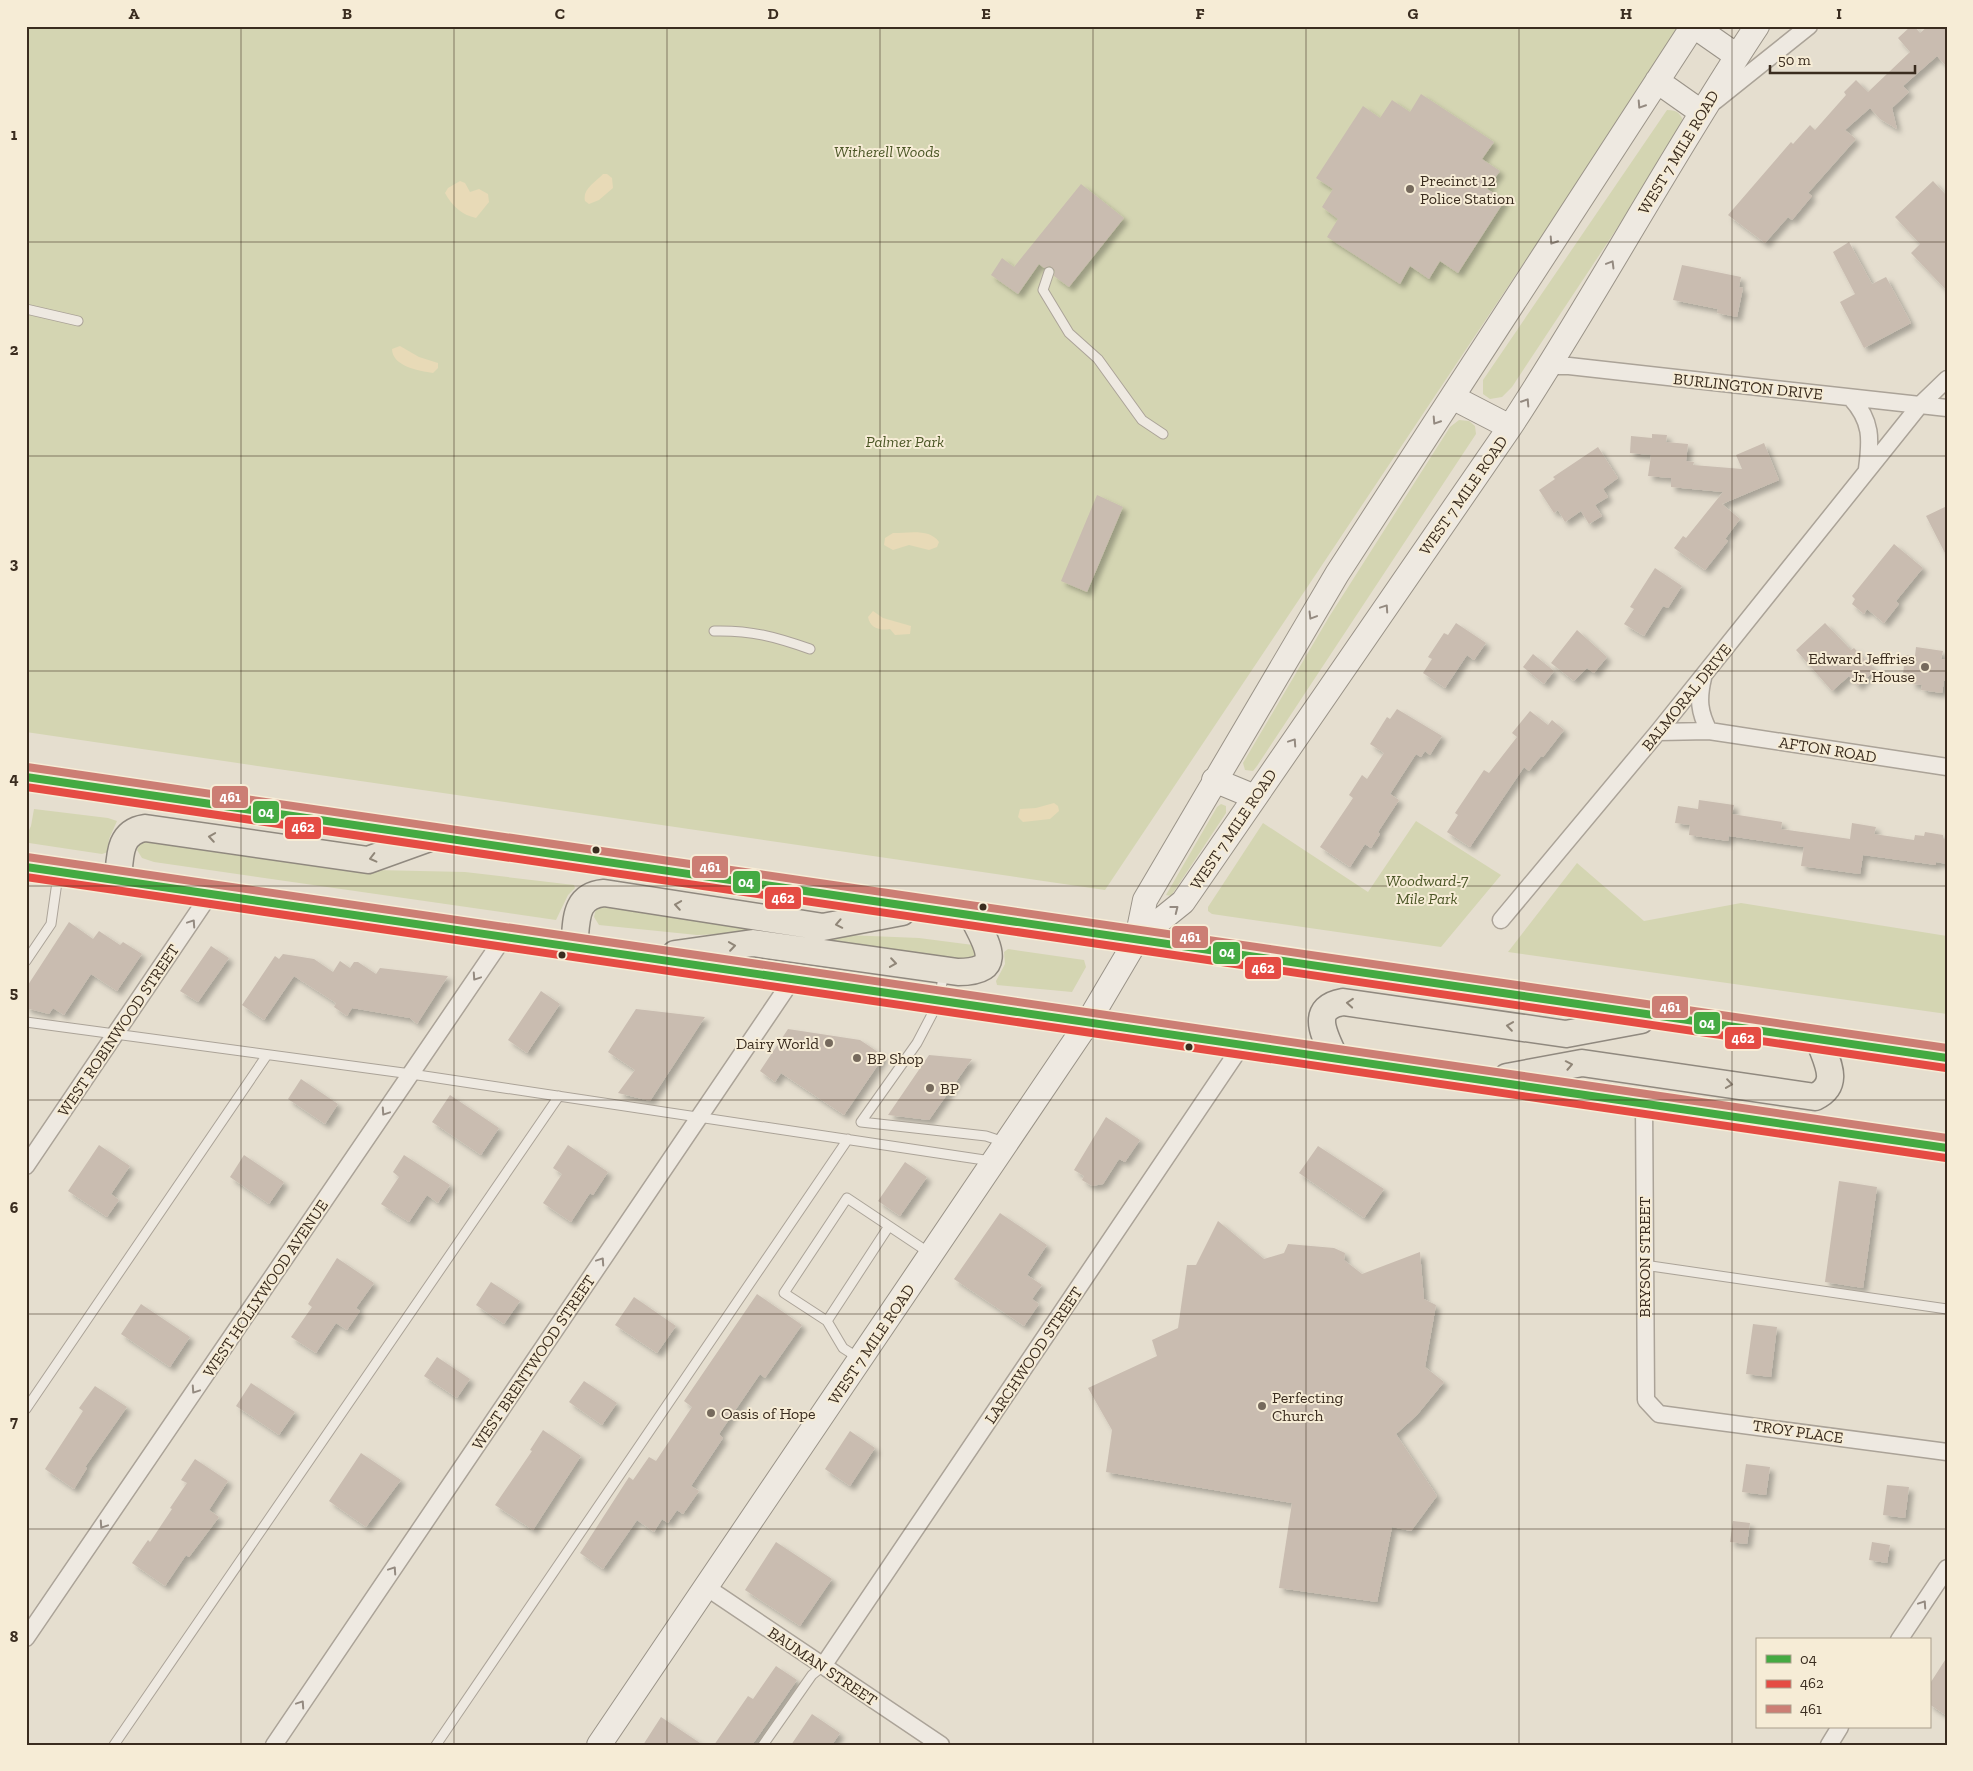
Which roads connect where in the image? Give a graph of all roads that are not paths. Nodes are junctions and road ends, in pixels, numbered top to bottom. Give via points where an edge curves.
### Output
1 (1693, 26) edge
2 (1757, 26) edge
3 (1809, 26) edge
4 (1737, 56) junction
5 (1656, 81) junction
6 (1701, 112) junction
7 (1049, 272) dead end
8 (26, 309) edge
9 (78, 320) dead end
10 (1550, 366) junction
11 (1947, 380) edge
12 (1452, 397) junction
13 (1851, 398) junction
14 (1920, 405) junction
15 (1947, 408) edge
16 (1510, 427) junction
17 (1163, 434) dead end
18 (1867, 471) junction
19 (714, 631) dead end
20 (810, 649) dead end
21 (1703, 676) junction
22 (1709, 731) junction
23 (1658, 732) junction
24 (1947, 767) edge
25 (26, 777) edge
26 (1214, 780) junction
27 (1255, 797) junction
28 (435, 836) junction
29 (26, 867) edge
30 (58, 872) junction
31 (118, 881) junction
32 (210, 894) junction
33 (921, 908) junction
34 (972, 915) junction
35 (1501, 920) dead end
36 (504, 937) junction
37 (1137, 939) junction
38 (574, 947) junction
39 (649, 958) junction
40 (26, 961) edge
41 (944, 970) junction
42 (792, 980) junction
43 (939, 1002) junction
44 (1662, 1016) junction
45 (26, 1022) edge
46 (1088, 1022) junction
47 (115, 1035) junction
48 (1819, 1039) junction
49 (1242, 1045) junction
50 (267, 1055) junction
51 (1334, 1058) junction
52 (1947, 1058) edge
53 (411, 1074) junction
54 (1486, 1081) junction
55 (559, 1096) junction
56 (1644, 1104) junction
57 (697, 1120) junction
58 (848, 1139) junction
59 (1947, 1148) edge
60 (1000, 1152) junction
61 (26, 1166) edge
62 (889, 1226) junction
63 (931, 1254) junction
64 (1644, 1265) junction
65 (1947, 1309) edge
66 (827, 1321) junction
67 (860, 1359) junction
68 (1651, 1408) joint
69 (26, 1409) edge
70 (1947, 1452) edge
71 (1947, 1568) edge
72 (706, 1587) junction
73 (26, 1638) edge
74 (1900, 1638) edge
75 (823, 1666) junction
76 (1839, 1728) edge
77 (114, 1745) edge
78 (274, 1745) edge
79 (436, 1745) edge
80 (599, 1745) edge
81 (763, 1745) edge
82 (941, 1745) edge
83 (1829, 1745) edge

1 - 4 main road
1 - 5 main road, WEST 7 MILE ROAD
2 - 4 main road, WEST 7 MILE ROAD
3 - 6 street
4 - 6 main road, WEST 7 MILE ROAD
5 - 6 main road
5 -> 12 main road, WEST 7 MILE ROAD
10 -> 6 main road, WEST 7 MILE ROAD
7 - 17 lane via 1043,290 1070,332 1098,359 1142,420
8 - 9 lane
10 - 13 street, BURLINGTON DRIVE
16 -> 10 main road, WEST 7 MILE ROAD
11 - 14 street, BALMORAL DRIVE
12 - 16 main road
12 -> 26 main road, WEST 7 MILE ROAD via 1337,574
13 - 14 street, BURLINGTON DRIVE
13 - 18 street, BALMORAL DRIVE via 1863,411 1868,428 1871,445
14 - 15 street, BURLINGTON DRIVE
14 - 18 street, BALMORAL DRIVE
27 -> 16 main road, WEST 7 MILE ROAD
18 - 21 street, BALMORAL DRIVE
19 - 20 lane via 739,630 768,635
21 - 22 street via 1698,697 1700,714
21 - 23 street, BALMORAL DRIVE
22 - 23 street, AFTON ROAD
22 - 24 street, AFTON ROAD
23 - 35 street, BALMORAL DRIVE
25 - 28 main road
26 - 27 main road
26 - 37 main road, WEST 7 MILE ROAD via 1145,900
37 -> 27 main road, WEST 7 MILE ROAD via 1183,902
28 -> 31 main road via 368,860 145,828 132,831 124,839
28 - 33 main road
29 - 30 main road
30 - 31 main road
30 - 40 lane via 51,924
31 - 32 main road
32 - 36 main road
47 -> 32 street, WEST ROBINWOOD STREET
33 - 34 main road
33 -> 38 main road via 823,927 596,894 583,900 580,907
34 - 37 main road
34 - 41 main road via 987,946 989,956 986,965 977,972
36 - 38 main road
36 -> 53 street, WEST HOLLYWOOD AVENUE
37 - 44 main road
37 - 46 main road, WEST 7 MILE ROAD
38 - 39 main road
39 -> 41 main road via 753,943
39 - 42 main road
41 - 43 lane
42 - 43 main road
42 - 57 street, WEST BRENTWOOD STREET
43 - 46 main road
43 - 60 lane via 917,1043 861,1122 986,1136
44 - 48 main road
44 -> 51 main road via 1566,1034 1343,1002 1332,1004 1323,1013 1321,1024
45 - 47 lane
46 - 49 main road
46 - 60 main road, WEST 7 MILE ROAD
47 - 50 lane
47 - 61 street, WEST ROBINWOOD STREET
48 - 52 main road
54 -> 48 main road via 1582,1063 1815,1097 1830,1085 1831,1075
49 - 51 main road
49 - 75 street, LARCHWOOD STREET
50 - 53 lane
50 - 69 lane
51 - 54 main road
53 - 55 lane
53 -> 73 street, WEST HOLLYWOOD AVENUE
54 - 56 main road
55 - 57 lane
55 - 77 lane
56 - 59 main road
56 - 64 street, BRYSON STREET
57 - 58 lane
78 -> 57 street, WEST BRENTWOOD STREET
58 - 60 lane
58 - 79 lane
60 - 63 main road, WEST 7 MILE ROAD
62 - 63 lane
62 - 66 lane
62 - 66 lane via 847,1198 784,1293
63 - 67 main road, WEST 7 MILE ROAD
64 - 65 lane
64 - 68 street, BRYSON STREET via 1646,1400
66 - 67 lane via 843,1348
67 - 72 main road, WEST 7 MILE ROAD
68 - 70 street, TROY PLACE via 1659,1414
74 -> 71 street
72 - 75 street, BAUMAN STREET
72 - 80 main road, WEST 7 MILE ROAD
75 - 81 lane via 812,1674
75 - 82 street, BAUMAN STREET
76 - 83 street

